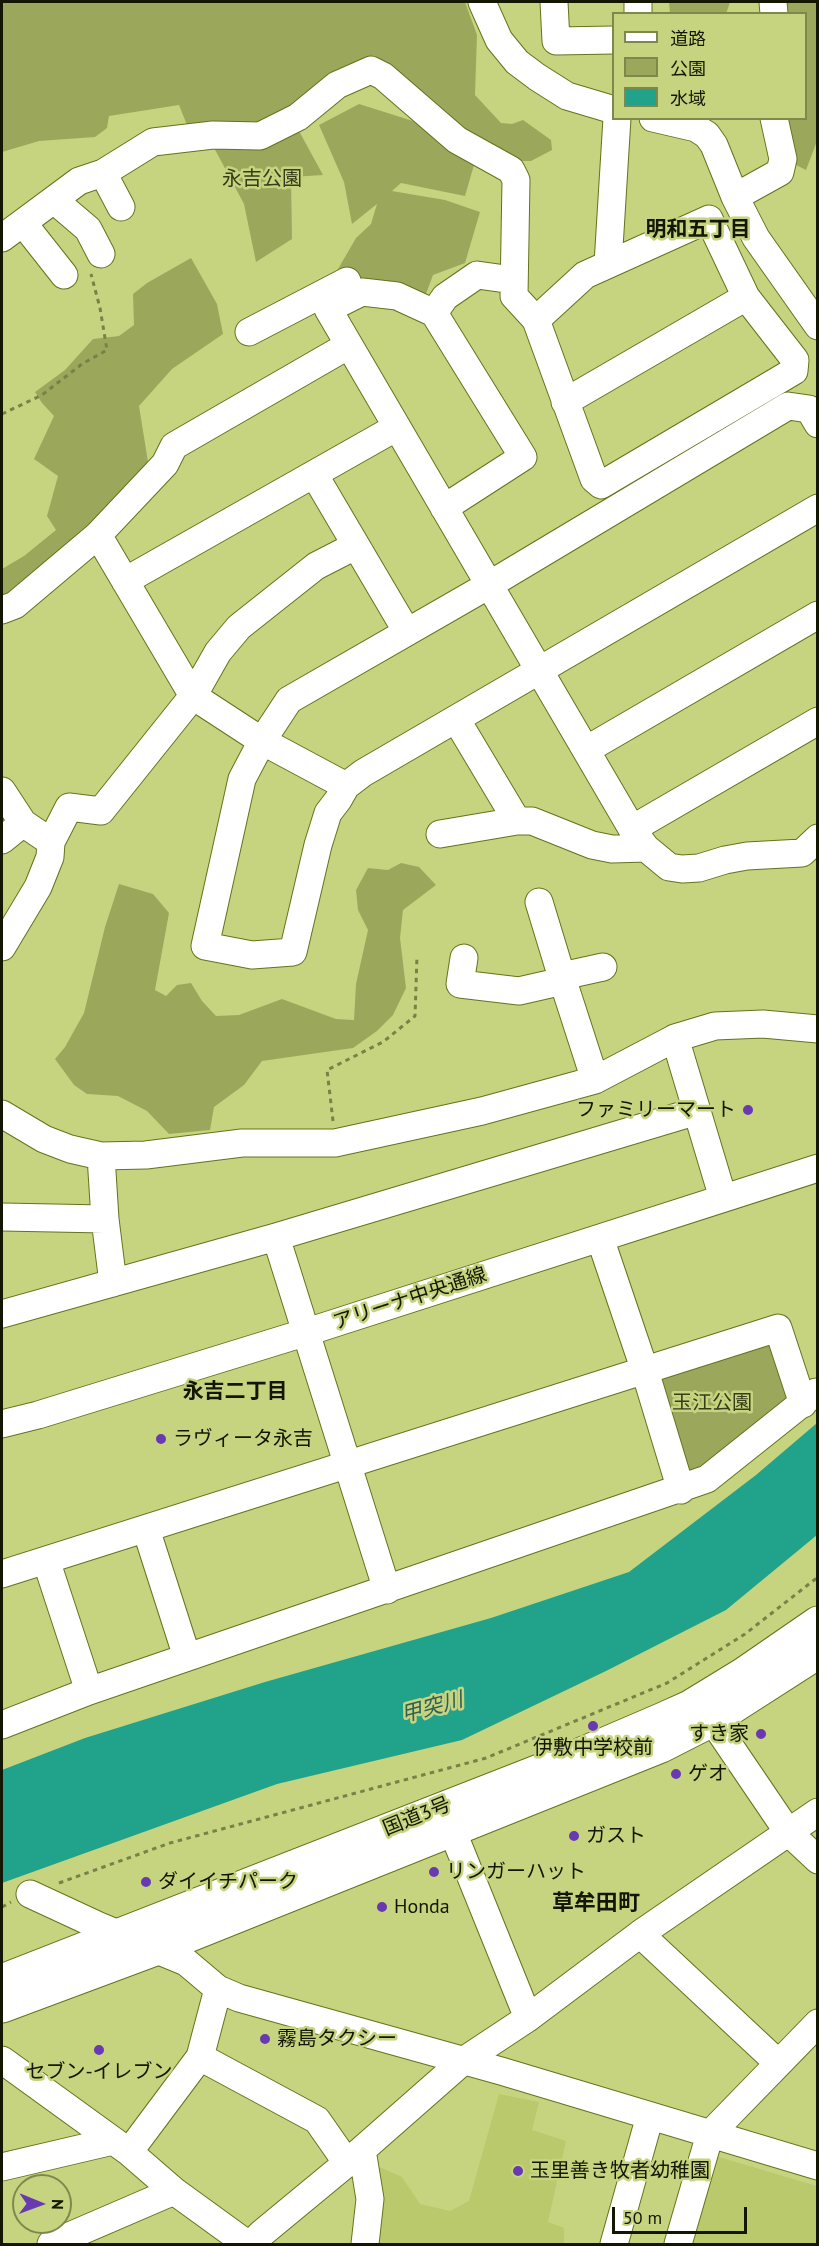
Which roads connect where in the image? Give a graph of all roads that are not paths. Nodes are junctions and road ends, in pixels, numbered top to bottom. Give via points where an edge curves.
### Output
1 (482, 2) edge
2 (554, 2) edge
3 (612, 40) edge
4 (612, 109) edge
5 (617, 120) edge
6 (662, 120) edge
7 (774, 120) edge
8 (103, 173) junction
9 (735, 197) junction
10 (54, 200) junction
11 (121, 207) dead end
12 (23, 223) junction
13 (2, 238) edge
14 (101, 254) road end
15 (608, 264) junction
16 (64, 275) dead end
17 (513, 279) junction
18 (362, 292) junction
19 (746, 297) junction
20 (434, 313) junction
21 (536, 320) junction
22 (818, 326) edge
23 (249, 332) dead end
24 (349, 345) junction
25 (566, 402) junction
26 (818, 424) edge
27 (397, 428) junction
28 (314, 474) junction
29 (444, 508) junction
30 (818, 508) edge
31 (98, 535) junction
32 (355, 546) junction
33 (125, 581) junction
34 (489, 585) junction
35 (2, 610) edge
36 (818, 615) edge
37 (407, 632) junction
38 (539, 670) junction
39 (193, 696) junction
40 (456, 719) junction
41 (818, 720) edge
42 (262, 741) junction
43 (586, 750) junction
44 (346, 786) junction
45 (2, 791) edge
46 (517, 820) junction
47 (23, 824) junction
48 (440, 834) dead end
49 (818, 838) edge
50 (639, 839) junction
51 (2, 840) edge
52 (51, 843) junction
53 (539, 902) dead end
54 (2, 946) edge
55 (464, 958) dead end
56 (603, 967) dead end
57 (563, 979) junction
58 (818, 1029) edge
59 (675, 1038) junction
60 (595, 1080) junction
61 (697, 1111) junction
62 (2, 1114) edge
63 (100, 1156) junction
64 (818, 1168) edge
65 (723, 1198) junction
66 (2, 1217) edge
67 (105, 1219) junction
68 (276, 1237) junction
69 (600, 1238) junction
70 (113, 1283) junction
71 (2, 1314) edge
72 (307, 1332) junction
73 (645, 1371) junction
74 (810, 1397) edge
75 (2, 1424) edge
76 (346, 1464) junction
77 (681, 1490) junction
78 (146, 1529) junction
79 (46, 1560) junction
80 (2, 1571) edge
81 (387, 1590) junction
82 (818, 1623) edge
83 (818, 1652) edge
84 (187, 1657) junction
85 (89, 1691) junction
86 (712, 1720) junction
87 (2, 1725) edge
88 (818, 1812) edge
89 (452, 1830) junction
90 (788, 1832) junction
91 (818, 1860) edge
92 (30, 1894) road end
93 (118, 1934) junction
94 (640, 1934) junction
95 (155, 1949) junction
96 (2, 1981) edge
97 (218, 1989) junction
98 (2, 2007) edge
99 (528, 2018) junction
100 (818, 2023) edge
101 (200, 2057) junction
102 (2, 2060) edge
103 (464, 2061) junction
104 (778, 2063) junction
105 (650, 2116) junction
106 (710, 2134) junction
107 (121, 2147) junction
108 (354, 2157) junction
109 (818, 2166) edge
110 (2, 2167) edge
111 (174, 2191) junction
112 (51, 2244) edge
113 (247, 2244) edge
114 (251, 2244) edge
115 (365, 2244) edge
116 (614, 2244) edge
117 (678, 2244) edge

1 - 4 street via 499,40 517,62 567,96
2 - 3 street via 556,40
5 - 15 street
6 - 9 street via 696,128 707,135
7 - 9 street via 783,159 780,172
8 - 10 street via 79,181
8 - 11 street
8 - 17 street via 153,142 213,135 260,136 298,117 337,85 371,70 457,140 511,170 516,180
9 - 22 street via 756,238
10 - 12 street
10 - 14 street via 88,229
12 - 13 street
12 - 16 street
15 - 19 street via 709,219
15 - 21 street via 585,275
17 - 20 street via 477,275 445,297
17 - 21 street via 513,296
18 - 20 street via 398,296
18 - 23 street via 346,280
18 - 24 street via 328,309
19 - 25 street
19 - 25 street via 795,360 794,371 601,485 594,479
20 - 29 street via 523,457
21 - 25 street
24 - 27 street
24 - 31 street via 174,446 165,464
26 - 34 street via 809,409 788,406
27 - 28 street
27 - 29 street
28 - 32 street
28 - 33 street
29 - 34 street
30 - 38 street
31 - 33 street
31 - 35 street via 15,605
32 - 37 street
32 - 39 street via 315,566 239,627 218,652
33 - 39 street
34 - 37 street
34 - 38 street
36 - 43 street
37 - 42 street via 290,700
38 - 40 street
38 - 43 street
39 - 42 street
39 - 52 street via 101,811 69,807
40 - 44 street
40 - 46 street
41 - 50 street
42 - 44 street
42 - 44 street via 242,779 205,946 252,955 293,952 324,824
43 - 50 street
45 - 47 street
46 - 48 street
46 - 50 street via 532,821 612,849
47 - 51 street
47 - 52 street
49 - 50 street via 802,852 747,856 682,869 669,867
52 - 54 street via 50,857 38,887
53 - 57 street
55 - 57 street via 460,984 519,991
56 - 57 street
57 - 60 street
58 - 59 street via 763,1024 715,1026
59 - 60 street
59 - 61 street
60 - 63 street via 482,1111 335,1143 242,1143 146,1155
61 - 65 street
61 - 68 street
62 - 63 street via 44,1139
63 - 67 street
64 - 65 street, アリーナ中央通線
65 - 69 street, アリーナ中央通線
66 - 67 street
67 - 70 street
68 - 70 street
68 - 72 street
69 - 72 street, アリーナ中央通線
69 - 73 street
70 - 71 street
72 - 75 street, アリーナ中央通線
72 - 76 street
73 - 74 street via 778,1328
73 - 76 street
73 - 77 street
74 - 77 street via 707,1479
76 - 78 street
76 - 81 street
77 - 81 street
78 - 79 street
78 - 84 street
79 - 80 street
79 - 85 street
81 - 84 street
82 - 93 highway, 国道3号 via 744,1674 661,1720
83 - 86 highway, 国道3号
84 - 85 street
85 - 87 street
86 - 89 highway, 国道3号 via 661,1746
86 - 90 street
88 - 90 street
89 - 95 highway, 国道3号
89 - 99 street
90 - 91 street
90 - 94 street
92 - 93 street
93 - 95 street
93 - 96 highway, 国道3号
94 - 99 street
94 - 104 street
95 - 97 street via 186,1962
95 - 98 highway, 国道3号
97 - 101 street
97 - 103 street via 238,1998
99 - 103 street
100 - 104 street
101 - 107 street
101 - 108 street via 317,2120
102 - 107 street
103 - 105 street
103 - 108 street
104 - 106 street
105 - 106 street
105 - 116 street
106 - 109 street
106 - 117 street
107 - 110 street
107 - 111 street
108 - 114 street
108 - 115 street via 370,2199
111 - 112 street
111 - 113 street

